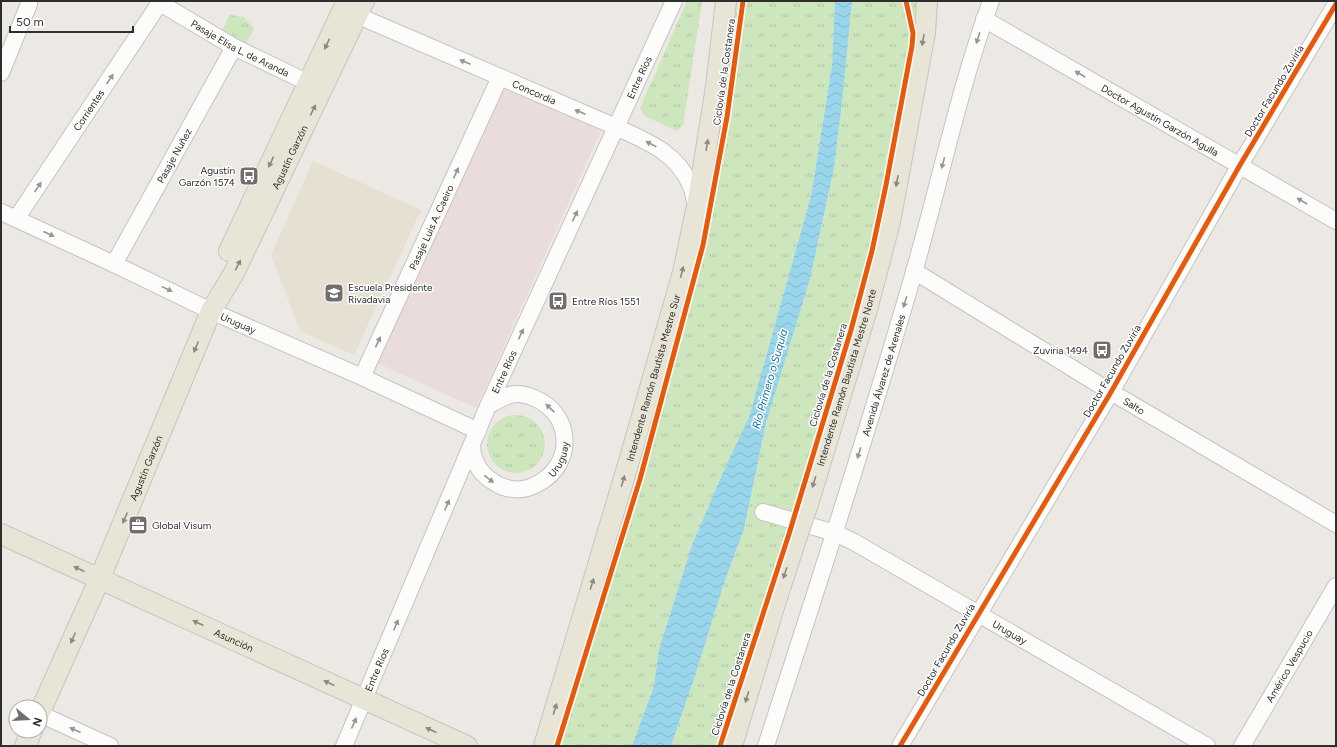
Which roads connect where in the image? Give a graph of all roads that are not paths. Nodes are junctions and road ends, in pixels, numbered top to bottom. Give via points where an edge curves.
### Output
1 (674, 1) edge
2 (726, 1) edge
3 (926, 1) edge
4 (991, 1) edge
5 (161, 2) edge
6 (29, 4) dead end
7 (1336, 4) edge
8 (353, 7) edge
9 (984, 19) junction
10 (234, 46) junction
11 (1, 73) edge
12 (500, 77) junction
13 (316, 86) junction
14 (616, 127) junction
15 (1240, 165) junction
16 (697, 206) junction
17 (1, 212) edge
18 (16, 219) junction
19 (1336, 221) edge
20 (114, 264) junction
21 (914, 271) junction
22 (212, 311) junction
23 (362, 377) junction
24 (1111, 392) junction
25 (488, 406) junction
26 (478, 431) junction
27 (472, 446) junction
28 (763, 512) dead end
29 (1336, 524) edge
30 (835, 533) junction
31 (1, 534) edge
32 (100, 578) junction
33 (1336, 586) edge
34 (978, 614) junction
35 (46, 699) edge
36 (364, 699) junction
37 (48, 717) edge
38 (110, 746) edge
39 (344, 746) edge
40 (467, 746) edge
41 (544, 746) edge
42 (732, 746) edge
43 (766, 746) edge
44 (900, 746) edge
45 (1207, 746) edge
46 (1242, 746) edge

1 - 14 street, Entre Ríos
16 -> 2 main road, Intendente Ramón Bautista Mestre Sur via 716,87
3 -> 42 main road, Intendente Ramón Bautista Mestre Norte, bridge via 925,33 890,222 868,306
4 - 9 street, Avenida Álvarez de Arenales
5 - 10 street, Pasaje Elisa L. de Aranda
18 -> 5 street, Corrientes
6 - 11 street
7 - 15 street, Doctor Facundo Zuviría
12 -> 8 street, Concordia
8 - 13 main road, Agustín Garzón
15 -> 9 street, Doctor Agustín Garzón Agulla
9 -> 21 street, Avenida Álvarez de Arenales
10 - 13 street, Pasaje Elisa L. de Aranda
10 - 20 street, Pasaje Nuñez
14 -> 12 street, Concordia
23 -> 12 street, Pasaje Luis A. Caeiro
13 - 22 main road, Agustín Garzón via 222,266
16 -> 14 street, Concordia via 691,185 670,157 655,146
25 -> 14 street, Entre Ríos
19 -> 15 street, Doctor Agustín Garzón Agulla
15 - 24 street, Doctor Facundo Zuviría
41 -> 16 main road, Intendente Ramón Bautista Mestre Sur via 683,272
17 - 18 street, Uruguay
18 -> 20 street, Uruguay
20 -> 22 street, Uruguay
21 - 24 street, Salto
21 -> 30 street, Avenida Álvarez de Arenales
22 - 23 street, Uruguay
22 -> 32 main road, Agustín Garzón
23 - 26 street, Uruguay
24 - 29 street, Salto
24 - 34 street, Doctor Facundo Zuviría
25 - 26 street, Entre Ríos
27 -> 25 street, Uruguay via 472,456 478,469 488,480 516,490 544,482 555,472 562,459 565,443 563,427 555,412 543,402 528,395 511,395
26 - 27 street, Entre Ríos
36 -> 27 street, Entre Ríos
28 - 30 street, Uruguay
30 - 34 street, Uruguay
30 - 43 street, Avenida Álvarez de Arenales
32 -> 31 main road, Asunción
32 -> 35 main road, Agustín Garzón
36 -> 32 main road, Asunción
33 - 46 street, Américo Vespucio
34 - 44 street, Doctor Facundo Zuviría
34 - 45 street, Uruguay
39 -> 36 street, Entre Ríos
40 -> 36 main road, Asunción
38 -> 37 street

